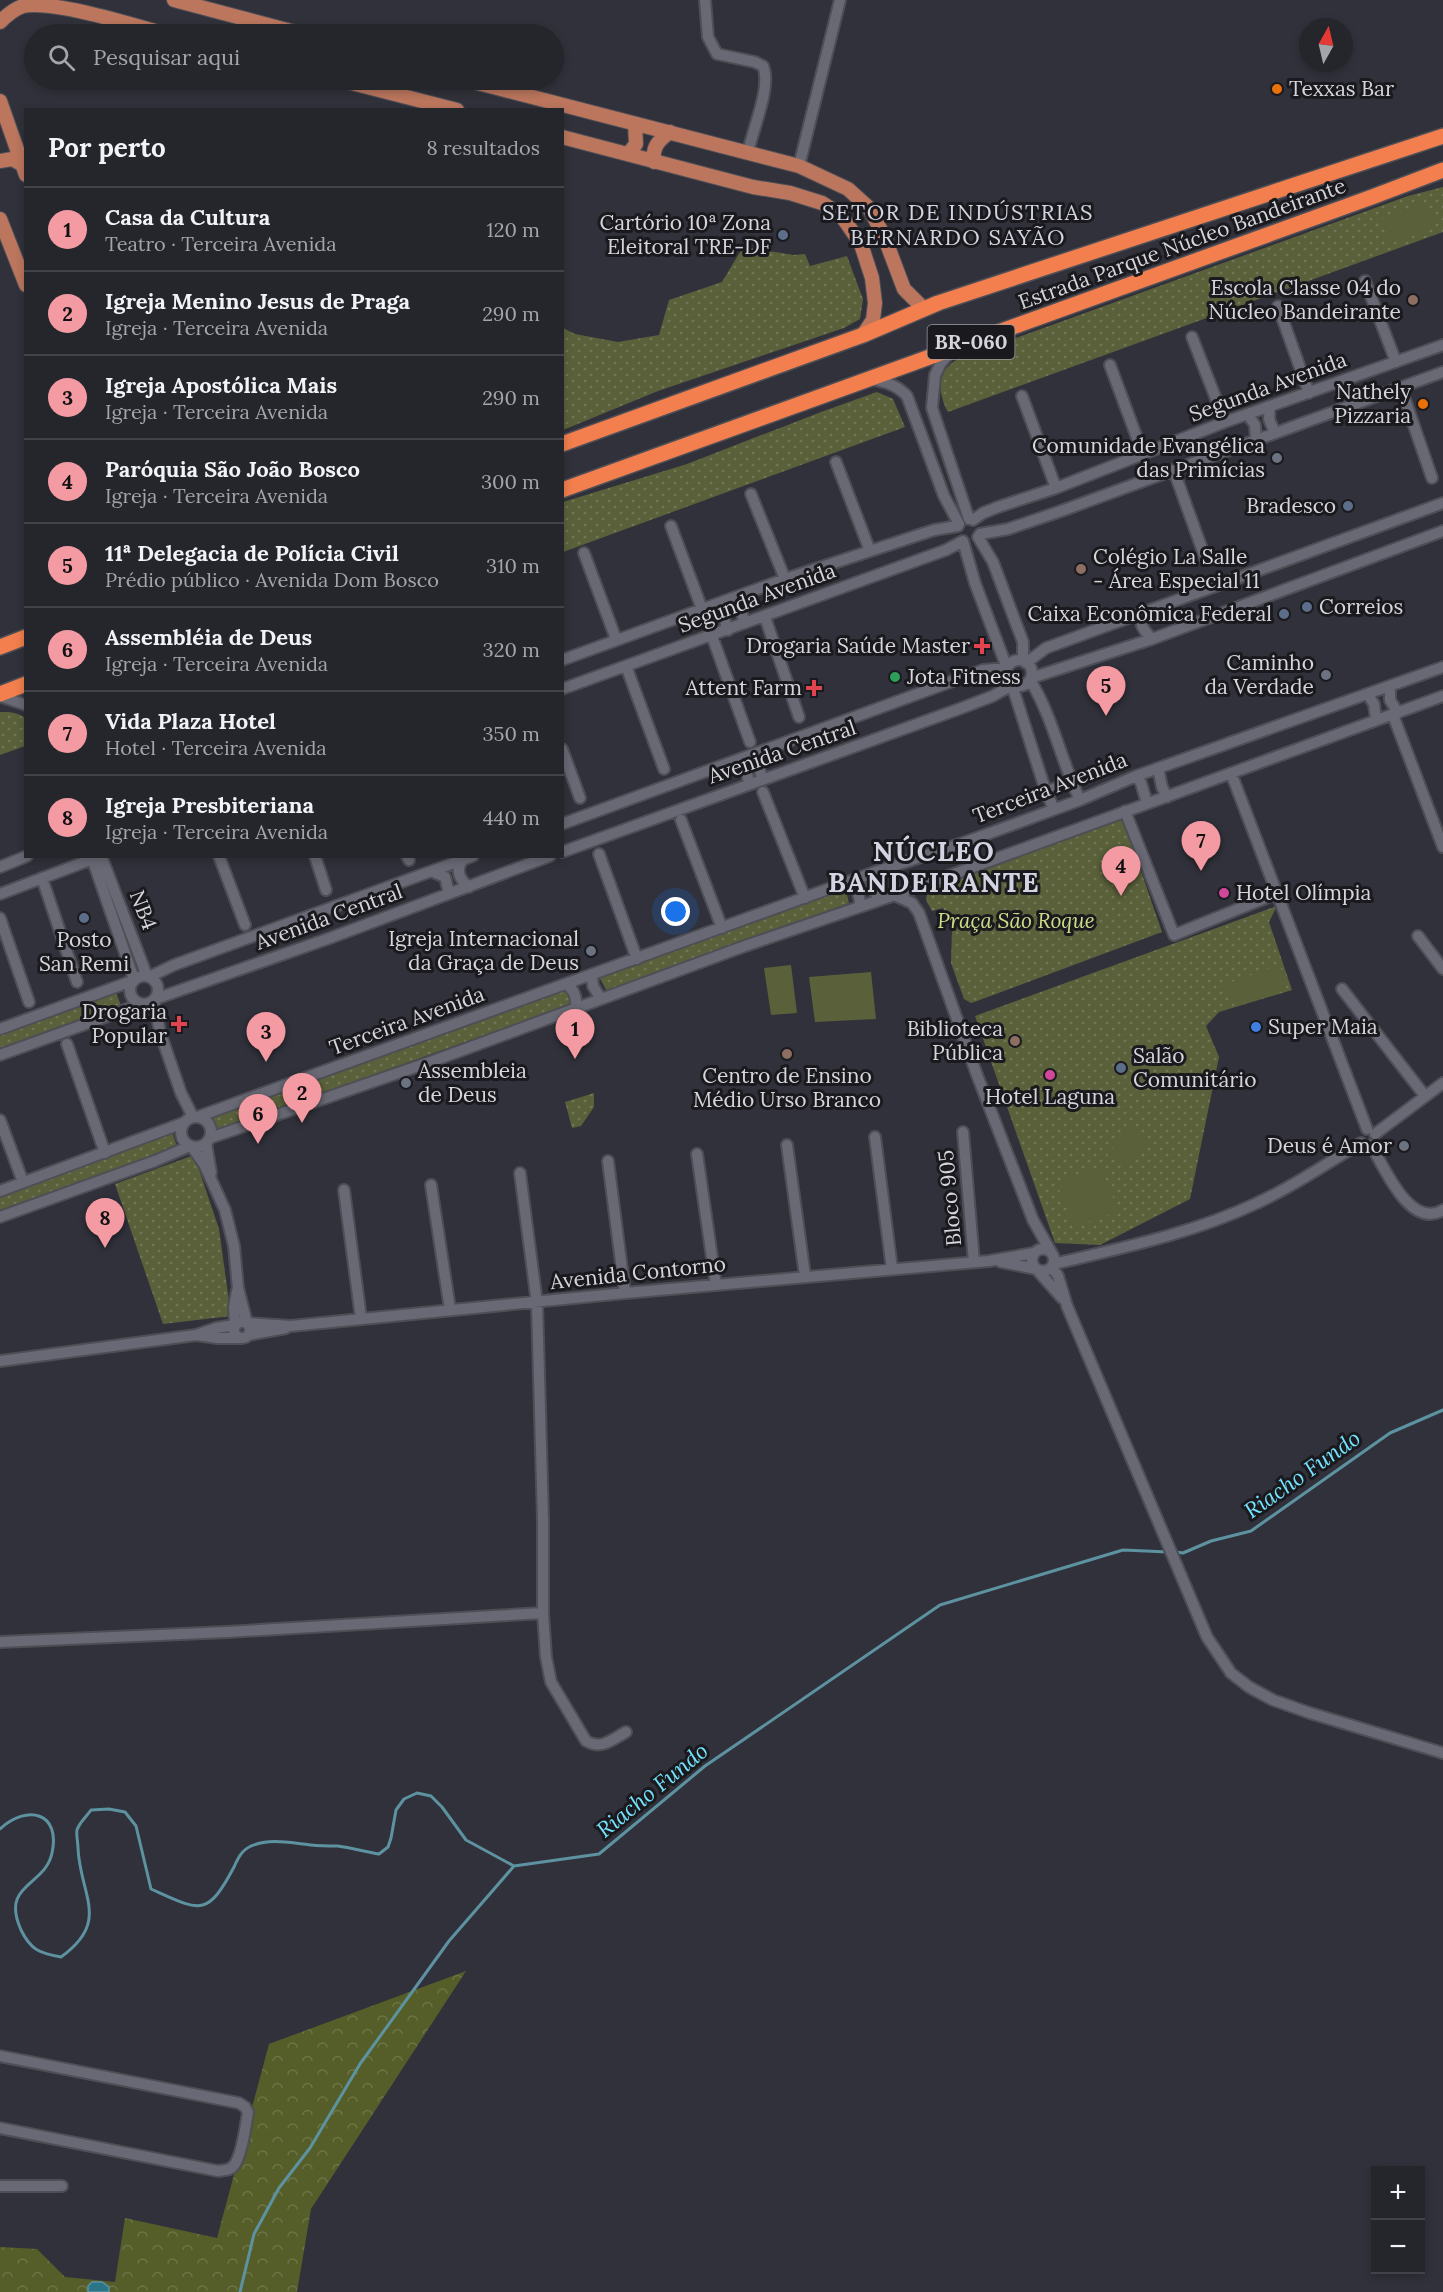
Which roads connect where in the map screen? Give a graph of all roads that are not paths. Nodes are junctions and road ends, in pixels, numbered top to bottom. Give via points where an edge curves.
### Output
1 (85, 0) edge
2 (174, 0) edge
3 (705, 0) edge
4 (840, 0) edge
5 (94, 15) junction
6 (0, 22) edge
7 (128, 24) edge
8 (257, 24) edge
9 (379, 90) edge
10 (504, 90) edge
11 (0, 101) edge
12 (449, 108) edge
13 (635, 124) junction
14 (8, 126) junction
15 (1443, 131) edge
16 (670, 132) junction
17 (1443, 136) edge
18 (0, 138) edge
19 (564, 138) edge
20 (1424, 142) junction
21 (748, 153) junction
22 (628, 154) junction
23 (0, 161) edge
24 (654, 162) junction
25 (799, 166) junction
26 (23, 169) edge
27 (1443, 171) edge
28 (0, 219) edge
29 (884, 236) junction
30 (861, 244) junction
31 (24, 280) edge
32 (1365, 281) dead end
33 (1278, 306) dead end
34 (924, 309) junction
35 (863, 335) junction
36 (1192, 337) dead end
37 (1443, 345) edge
38 (953, 349) junction
39 (1396, 362) junction
40 (1110, 365) dead end
41 (1443, 372) edge
42 (870, 379) junction
43 (1401, 387) junction
44 (1309, 393) junction
45 (1022, 396) dead end
46 (1270, 406) junction
47 (1248, 415) junction
48 (1225, 422) junction
49 (1275, 433) junction
50 (940, 435) junction
51 (923, 441) junction
52 (1256, 441) junction
53 (564, 443) edge
54 (1143, 454) junction
55 (836, 462) dead end
56 (1174, 471) junction
57 (1432, 478) dead end
58 (1056, 488) junction
59 (564, 489) edge
60 (752, 494) dead end
61 (1443, 503) edge
62 (965, 522) junction
63 (671, 526) dead end
64 (1443, 531) edge
65 (979, 536) junction
66 (963, 541) junction
67 (870, 551) junction
68 (584, 553) dead end
69 (1206, 560) dead end
70 (785, 579) junction
71 (736, 597) junction
72 (719, 603) junction
73 (702, 609) junction
74 (1144, 612) junction
75 (765, 617) junction
76 (745, 623) junction
77 (728, 630) junction
78 (712, 636) junction
79 (24, 638) edge
80 (616, 639) junction
81 (1152, 639) junction
82 (0, 647) edge
83 (564, 659) edge
84 (1025, 662) junction
85 (626, 666) junction
86 (1443, 667) edge
87 (1007, 668) junction
88 (1030, 679) junction
89 (24, 685) edge
90 (1012, 685) junction
91 (1390, 686) junction
92 (564, 688) edge
93 (0, 695) edge
94 (1368, 695) junction
95 (1443, 696) edge
96 (24, 704) edge
97 (1395, 714) junction
98 (799, 717) dead end
99 (1376, 720) junction
100 (750, 742) dead end
101 (564, 754) edge
102 (754, 756) junction
103 (739, 761) junction
104 (1158, 768) junction
105 (664, 769) dead end
106 (1231, 773) junction
107 (1136, 776) junction
108 (763, 779) junction
109 (1071, 782) junction
110 (749, 784) junction
111 (764, 792) dead end
112 (1046, 792) junction
113 (1167, 797) junction
114 (580, 798) dead end
115 (1080, 800) junction
116 (1147, 803) junction
117 (1054, 809) junction
118 (1125, 811) junction
119 (681, 820) dead end
120 (564, 823) edge
121 (1443, 847) edge
122 (564, 851) edge
123 (599, 854) dead end
124 (24, 857) edge
125 (94, 858) edge
126 (220, 858) edge
127 (316, 858) edge
128 (469, 858) edge
129 (545, 858) edge
130 (462, 861) junction
131 (0, 866) edge
132 (433, 872) junction
133 (875, 872) junction
134 (42, 879) junction
135 (845, 883) junction
136 (921, 886) junction
137 (469, 887) junction
138 (326, 890) dead end
139 (449, 893) junction
140 (1278, 893) junction
141 (0, 894) edge
142 (894, 895) junction
143 (805, 898) junction
144 (881, 899) junction
145 (860, 906) junction
146 (919, 913) junction
147 (0, 918) edge
148 (245, 925) dead end
149 (722, 928) junction
150 (1418, 936) dead end
151 (637, 959) junction
152 (1443, 969) edge
153 (592, 975) junction
154 (148, 977) junction
155 (133, 980) junction
156 (77, 982) dead end
157 (566, 984) junction
158 (1342, 989) dead end
159 (601, 999) junction
160 (29, 1002) dead end
161 (148, 1002) junction
162 (576, 1008) junction
163 (0, 1029) edge
164 (67, 1044) dead end
165 (0, 1056) edge
166 (1443, 1083) edge
167 (1425, 1096) junction
168 (0, 1120) edge
169 (189, 1120) junction
170 (963, 1132) dead end
171 (875, 1137) dead end
172 (1369, 1138) junction
173 (208, 1141) junction
174 (787, 1145) dead end
175 (191, 1146) junction
176 (105, 1153) junction
177 (697, 1154) dead end
178 (608, 1161) dead end
179 (520, 1173) dead end
180 (211, 1179) junction
181 (23, 1182) junction
182 (431, 1185) dead end
183 (344, 1190) dead end
184 (0, 1191) edge
185 (1443, 1210) edge
186 (0, 1217) edge
187 (1033, 1220) junction
188 (1035, 1252) junction
189 (1053, 1260) junction
190 (989, 1261) junction
191 (974, 1262) junction
192 (892, 1269) junction
193 (1037, 1270) junction
194 (805, 1276) junction
195 (716, 1284) junction
196 (625, 1293) junction
197 (537, 1303) junction
198 (1067, 1306) junction
199 (450, 1309) junction
200 (362, 1318) junction
201 (241, 1324) junction
202 (291, 1326) junction
203 (196, 1335) junction
204 (244, 1337) junction
205 (0, 1361) edge
206 (543, 1613) junction
207 (0, 1642) edge
208 (626, 1732) dead end
209 (1443, 1754) edge
210 (0, 2056) edge
211 (0, 2128) edge
212 (0, 2186) edge
213 (62, 2186) dead end

1 - 5 main road
2 - 8 main road
3 - 21 street via 708,37 717,54 755,62 765,71 765,87
4 - 25 street
5 - 6 main road via 42,4 24,6
5 - 7 main road
9 - 12 main road
10 - 13 main road
11 - 14 main road
13 - 16 main road
13 - 22 main road via 636,140
14 - 18 main road
14 - 26 main road
15 - 20 highway
16 - 21 main road
16 - 24 main road via 656,144
17 - 20 highway, Estrada Parque Núcleo Bandeirante / BR-060
19 - 22 main road
20 - 34 highway, Estrada Parque Núcleo Bandeirante / BR-060
21 - 25 main road
22 - 24 main road
23 - 26 main road via 12,159
24 - 30 main road via 822,203 841,216
25 - 29 main road via 848,189 868,208
27 - 38 highway, Estrada Parque Núcleo Bandeirante / BR-060
28 - 31 main road
29 - 30 main road via 879,246 869,249
29 - 34 main road via 904,289
30 - 35 main road via 873,278 875,303 873,320
32 - 39 street
33 - 44 street
34 - 35 highway, Estrada Parque Núcleo Bandeirante / BR-060
35 - 53 highway, Estrada Parque Núcleo Bandeirante / BR-060
36 - 48 street
37 - 39 street, Segunda Avenida
38 - 42 highway, Estrada Parque Núcleo Bandeirante / BR-060
38 - 50 street via 941,363 933,385 932,408
39 - 44 street, Segunda Avenida
40 - 54 street
41 - 43 street
42 - 51 street via 891,383 901,390
42 - 59 highway, Estrada Parque Núcleo Bandeirante / BR-060
43 - 49 street
43 - 57 street
44 - 46 street, Segunda Avenida
45 - 58 street
46 - 47 street, Segunda Avenida
46 - 49 street via 1269,418
47 - 48 street, Segunda Avenida
47 - 52 street via 1255,424
48 - 54 street, Segunda Avenida
49 - 52 street
50 - 51 street
50 - 62 street
51 - 62 street via 949,508
52 - 56 street
54 - 58 street, Segunda Avenida
55 - 67 street
56 - 65 street
56 - 69 street
58 - 62 street, Segunda Avenida
60 - 70 street
61 - 74 street
62 - 65 street via 979,526
62 - 66 street via 959,537
62 - 67 street, Segunda Avenida
63 - 73 street
64 - 81 street
65 - 66 street via 971,542
65 - 84 street via 1023,642
66 - 75 street, Segunda Avenida
66 - 87 street
67 - 70 street, Segunda Avenida
68 - 80 street
70 - 71 street, Segunda Avenida
71 - 72 street, Segunda Avenida
71 - 76 street
72 - 73 street, Segunda Avenida
72 - 77 street
73 - 80 street, Segunda Avenida
74 - 81 street via 1141,624
74 - 84 street via 1046,648
75 - 76 street, Segunda Avenida
75 - 98 street
76 - 77 street, Segunda Avenida
77 - 78 street, Segunda Avenida
78 - 85 street, Segunda Avenida
78 - 100 street
79 - 82 highway
80 - 83 street, Segunda Avenida
81 - 88 street
84 - 87 street via 1015,661
84 - 88 street via 1032,672
85 - 92 street, Segunda Avenida
85 - 105 street
86 - 91 street, Terceira Avenida
87 - 90 street via 1005,674
87 - 102 street, Avenida Central via 983,670
88 - 90 street via 1022,686
88 - 109 street
89 - 93 highway
90 - 108 street, Avenida Central via 959,709
90 - 112 street
91 - 94 street, Terceira Avenida
91 - 97 street
93 - 96 street
94 - 99 street
94 - 104 street, Terceira Avenida
95 - 97 street
97 - 99 street
97 - 121 street
99 - 106 street
101 - 114 street
102 - 103 street, Avenida Central
102 - 108 street
103 - 110 street
103 - 120 street, Avenida Central
104 - 107 street, Terceira Avenida
104 - 113 street
106 - 113 street
106 - 140 street
107 - 115 street, Terceira Avenida
107 - 116 street
108 - 110 street, Avenida Central
109 - 112 street
109 - 115 street
110 - 122 street, Avenida Central
111 - 143 street
112 - 117 street
113 - 116 street
115 - 117 street, Terceira Avenida
116 - 118 street
117 - 133 street, Terceira Avenida
118 - 136 street
118 - 140 street via 1174,935
119 - 149 street
123 - 151 street
124 - 131 street
125 - 134 street
125 - 154 street, NB4
125 - 155 street, NB4
126 - 148 street
127 - 138 street
128 - 130 street, Avenida Central
129 - 137 street, Avenida Central
130 - 132 street, Avenida Central
130 - 137 street via 460,876
132 - 139 street via 445,877
132 - 154 street, Avenida Central
133 - 135 street, Terceira Avenida
133 - 144 street via 872,883
134 - 141 street
134 - 156 street
135 - 143 street, Terceira Avenida
135 - 145 street via 856,889
136 - 142 street
136 - 146 street
137 - 139 street, Avenida Central
139 - 161 street, Avenida Central
140 - 172 street
142 - 144 street
142 - 146 street via 912,903
143 - 149 street, Terceira Avenida
144 - 145 street
145 - 159 street
146 - 187 street
147 - 160 street
149 - 151 street, Terceira Avenida
150 - 152 street
151 - 153 street, Terceira Avenida
153 - 157 street, Terceira Avenida
153 - 159 street
154 - 155 street
154 - 161 street via 157,984 158,993
155 - 161 street via 131,997
155 - 163 street
157 - 162 street via 575,995
157 - 169 street, Terceira Avenida
158 - 167 street
159 - 162 street
161 - 165 street, Avenida Central
161 - 169 street
162 - 173 street
164 - 176 street
166 - 167 street
167 - 172 street
168 - 181 street
169 - 173 street via 209,1124
169 - 175 street via 181,1128 182,1139
169 - 176 street, Terceira Avenida
170 - 191 street, Bloco 905
171 - 192 street
172 - 185 street via 1406,1203 1427,1214
172 - 189 street via 1256,1204 1196,1227 1088,1256
173 - 175 street via 199,1147
173 - 180 street
174 - 194 street
175 - 180 street
175 - 186 street
176 - 181 street, Terceira Avenida
177 - 195 street
178 - 196 street
179 - 197 street
180 - 201 street via 230,1226
181 - 184 street, Terceira Avenida
182 - 199 street
183 - 200 street
187 - 188 street
187 - 189 street
188 - 189 street via 1044,1249
188 - 190 street, Avenida Contorno
188 - 193 street via 1032,1262
189 - 193 street via 1048,1271
189 - 198 street
190 - 191 street, Avenida Contorno
190 - 193 street, Avenida Contorno
191 - 192 street, Avenida Contorno
192 - 194 street, Avenida Contorno
193 - 198 street
194 - 195 street, Avenida Contorno
195 - 196 street, Avenida Contorno
196 - 197 street, Avenida Contorno
197 - 199 street, Avenida Contorno
197 - 206 street
198 - 209 street via 1185,1585 1213,1647 1231,1673 1273,1700
199 - 200 street, Avenida Contorno
200 - 202 street, Avenida Contorno
201 - 202 street, Avenida Contorno
201 - 203 street, Avenida Contorno
201 - 204 street via 233,1331
202 - 204 street, Avenida Contorno
203 - 204 street, Avenida Contorno
203 - 205 street, Avenida Contorno
206 - 207 street
206 - 208 street via 551,1683 586,1741 600,1746
210 - 211 street via 239,2103 248,2112 235,2165 218,2171
212 - 213 street

